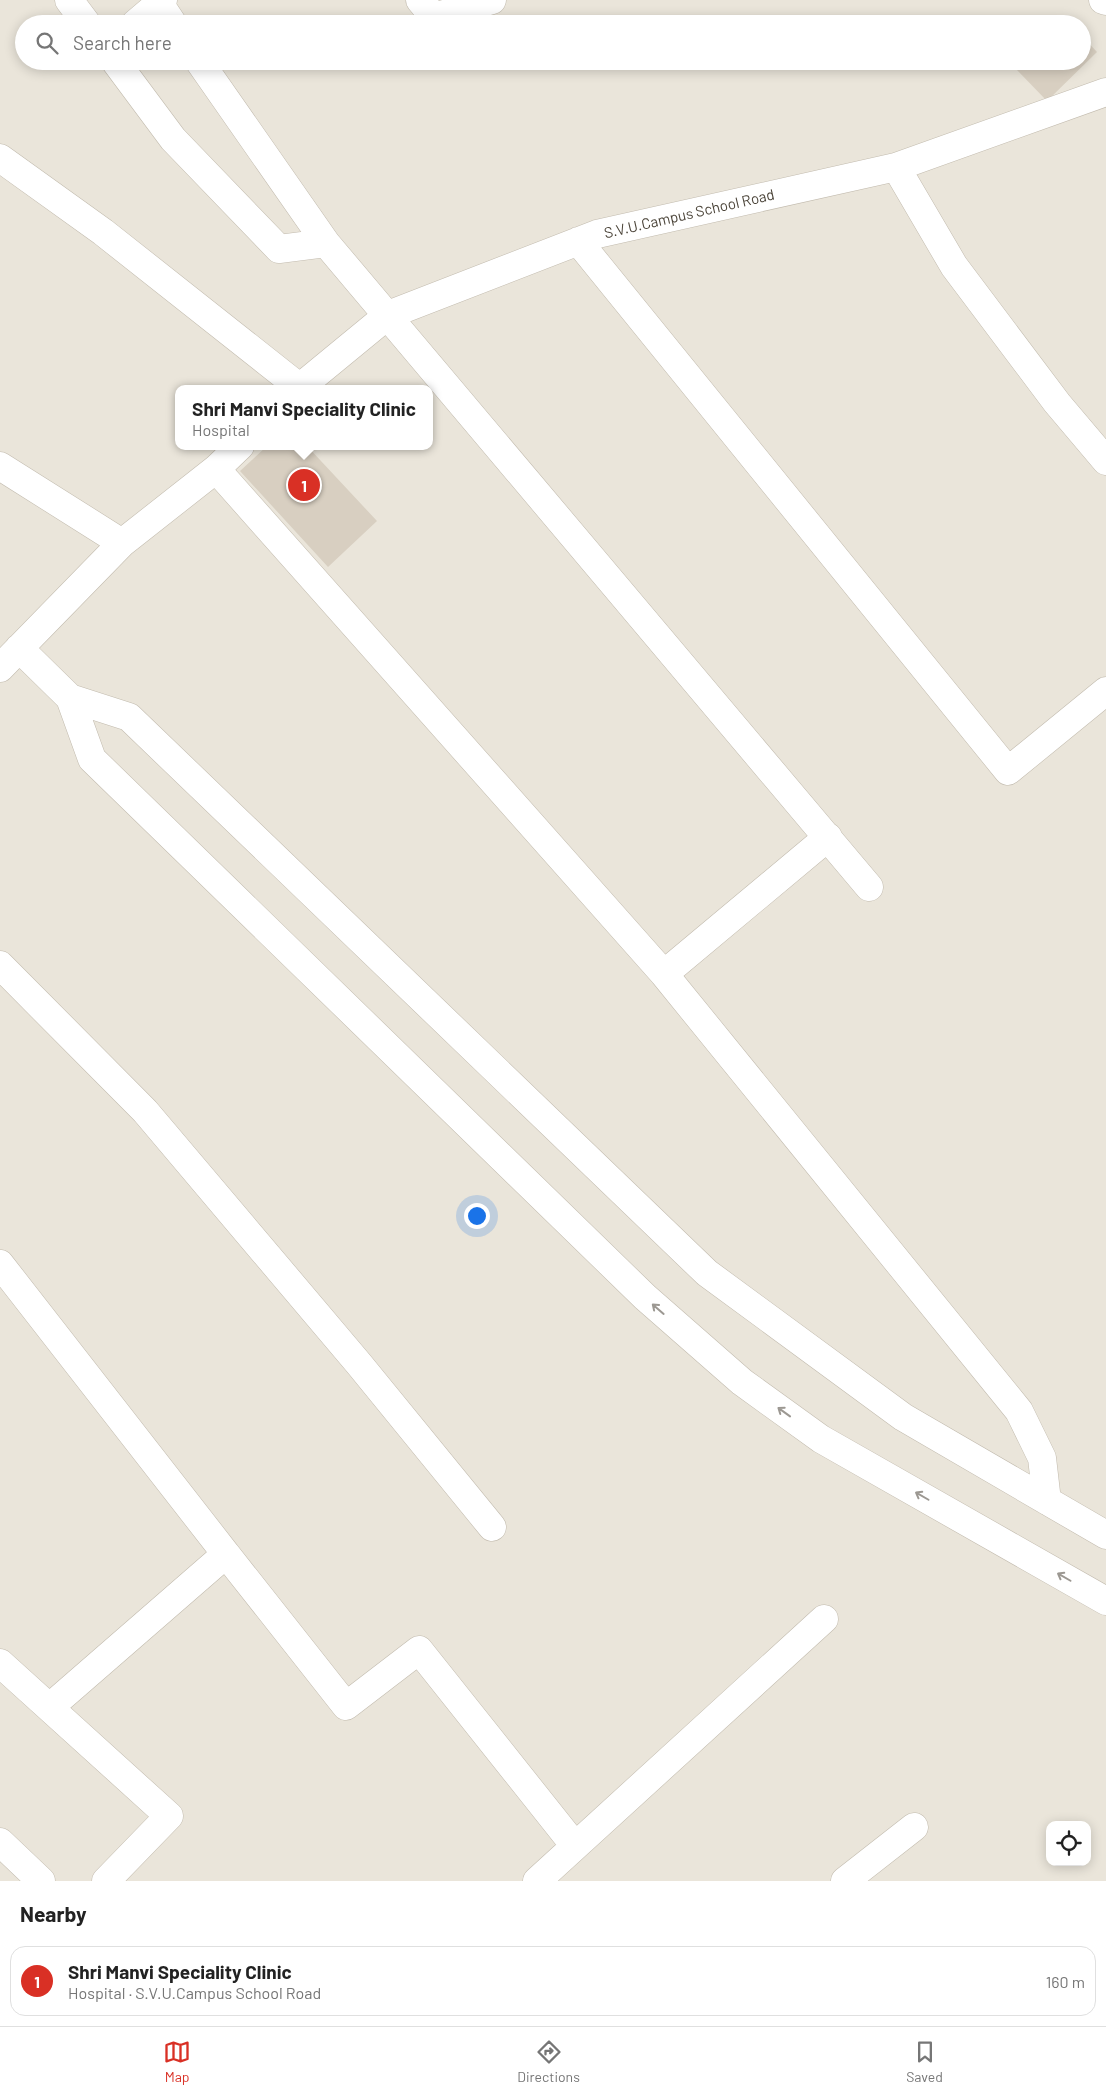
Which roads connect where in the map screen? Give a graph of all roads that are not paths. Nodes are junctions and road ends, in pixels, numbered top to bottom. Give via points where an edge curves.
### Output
1 (70, 0) edge
2 (420, 0) edge
3 (492, 0) edge
4 (163, 7) edge
5 (81, 15) edge
6 (150, 15) edge
7 (433, 15) edge
8 (438, 15) edge
9 (122, 70) edge
10 (206, 70) edge
11 (1106, 92) edge
12 (0, 158) edge
13 (896, 167) junction
14 (578, 241) junction
15 (326, 243) junction
16 (388, 315) junction
17 (294, 385) edge
18 (302, 385) edge
19 (236, 450) edge
20 (1106, 461) edge
21 (0, 466) edge
22 (216, 469) junction
23 (122, 543) junction
24 (20, 648) junction
25 (0, 668) edge
26 (1106, 691) edge
27 (70, 698) junction
28 (828, 837) junction
29 (870, 887) dead end
30 (0, 965) edge
31 (664, 974) junction
32 (0, 1264) edge
33 (1047, 1501) junction
34 (492, 1527) dead end
35 (1106, 1535) edge
36 (226, 1554) junction
37 (1106, 1601) edge
38 (824, 1619) dead end
39 (0, 1663) edge
40 (50, 1707) junction
41 (914, 1826) dead end
42 (0, 1842) edge
43 (575, 1846) junction
44 (41, 1881) edge
45 (106, 1881) edge
46 (537, 1881) edge
47 (845, 1881) edge

1 - 5 street
2 - 7 street
3 - 8 street
4 - 6 street
9 - 15 street via 173,139 279,249
10 - 15 street
11 - 13 street, S.V.U.Campus School Road
12 - 17 street via 103,232
13 - 14 street, S.V.U.Campus School Road via 597,234
13 - 20 street via 954,266 1057,403
14 - 16 street, S.V.U.Campus School Road
14 - 26 street via 1008,771
15 - 16 street
16 - 18 street, S.V.U.Campus School Road
16 - 28 street
19 - 22 street
21 - 23 street
22 - 23 street
22 - 31 street
23 - 24 street
24 - 25 street
24 - 27 street
27 - 33 street via 129,717 707,1273 903,1417
37 -> 27 street via 821,1439 742,1382 644,1297 92,759
28 - 29 street
28 - 31 street
30 - 34 street via 145,1111
31 - 33 street via 1019,1411 1042,1458
32 - 36 street
33 - 35 street
36 - 40 street
36 - 43 street via 346,1706 420,1650
38 - 43 street
39 - 40 street
40 - 45 street via 169,1816
41 - 47 street
42 - 44 street
43 - 46 street

